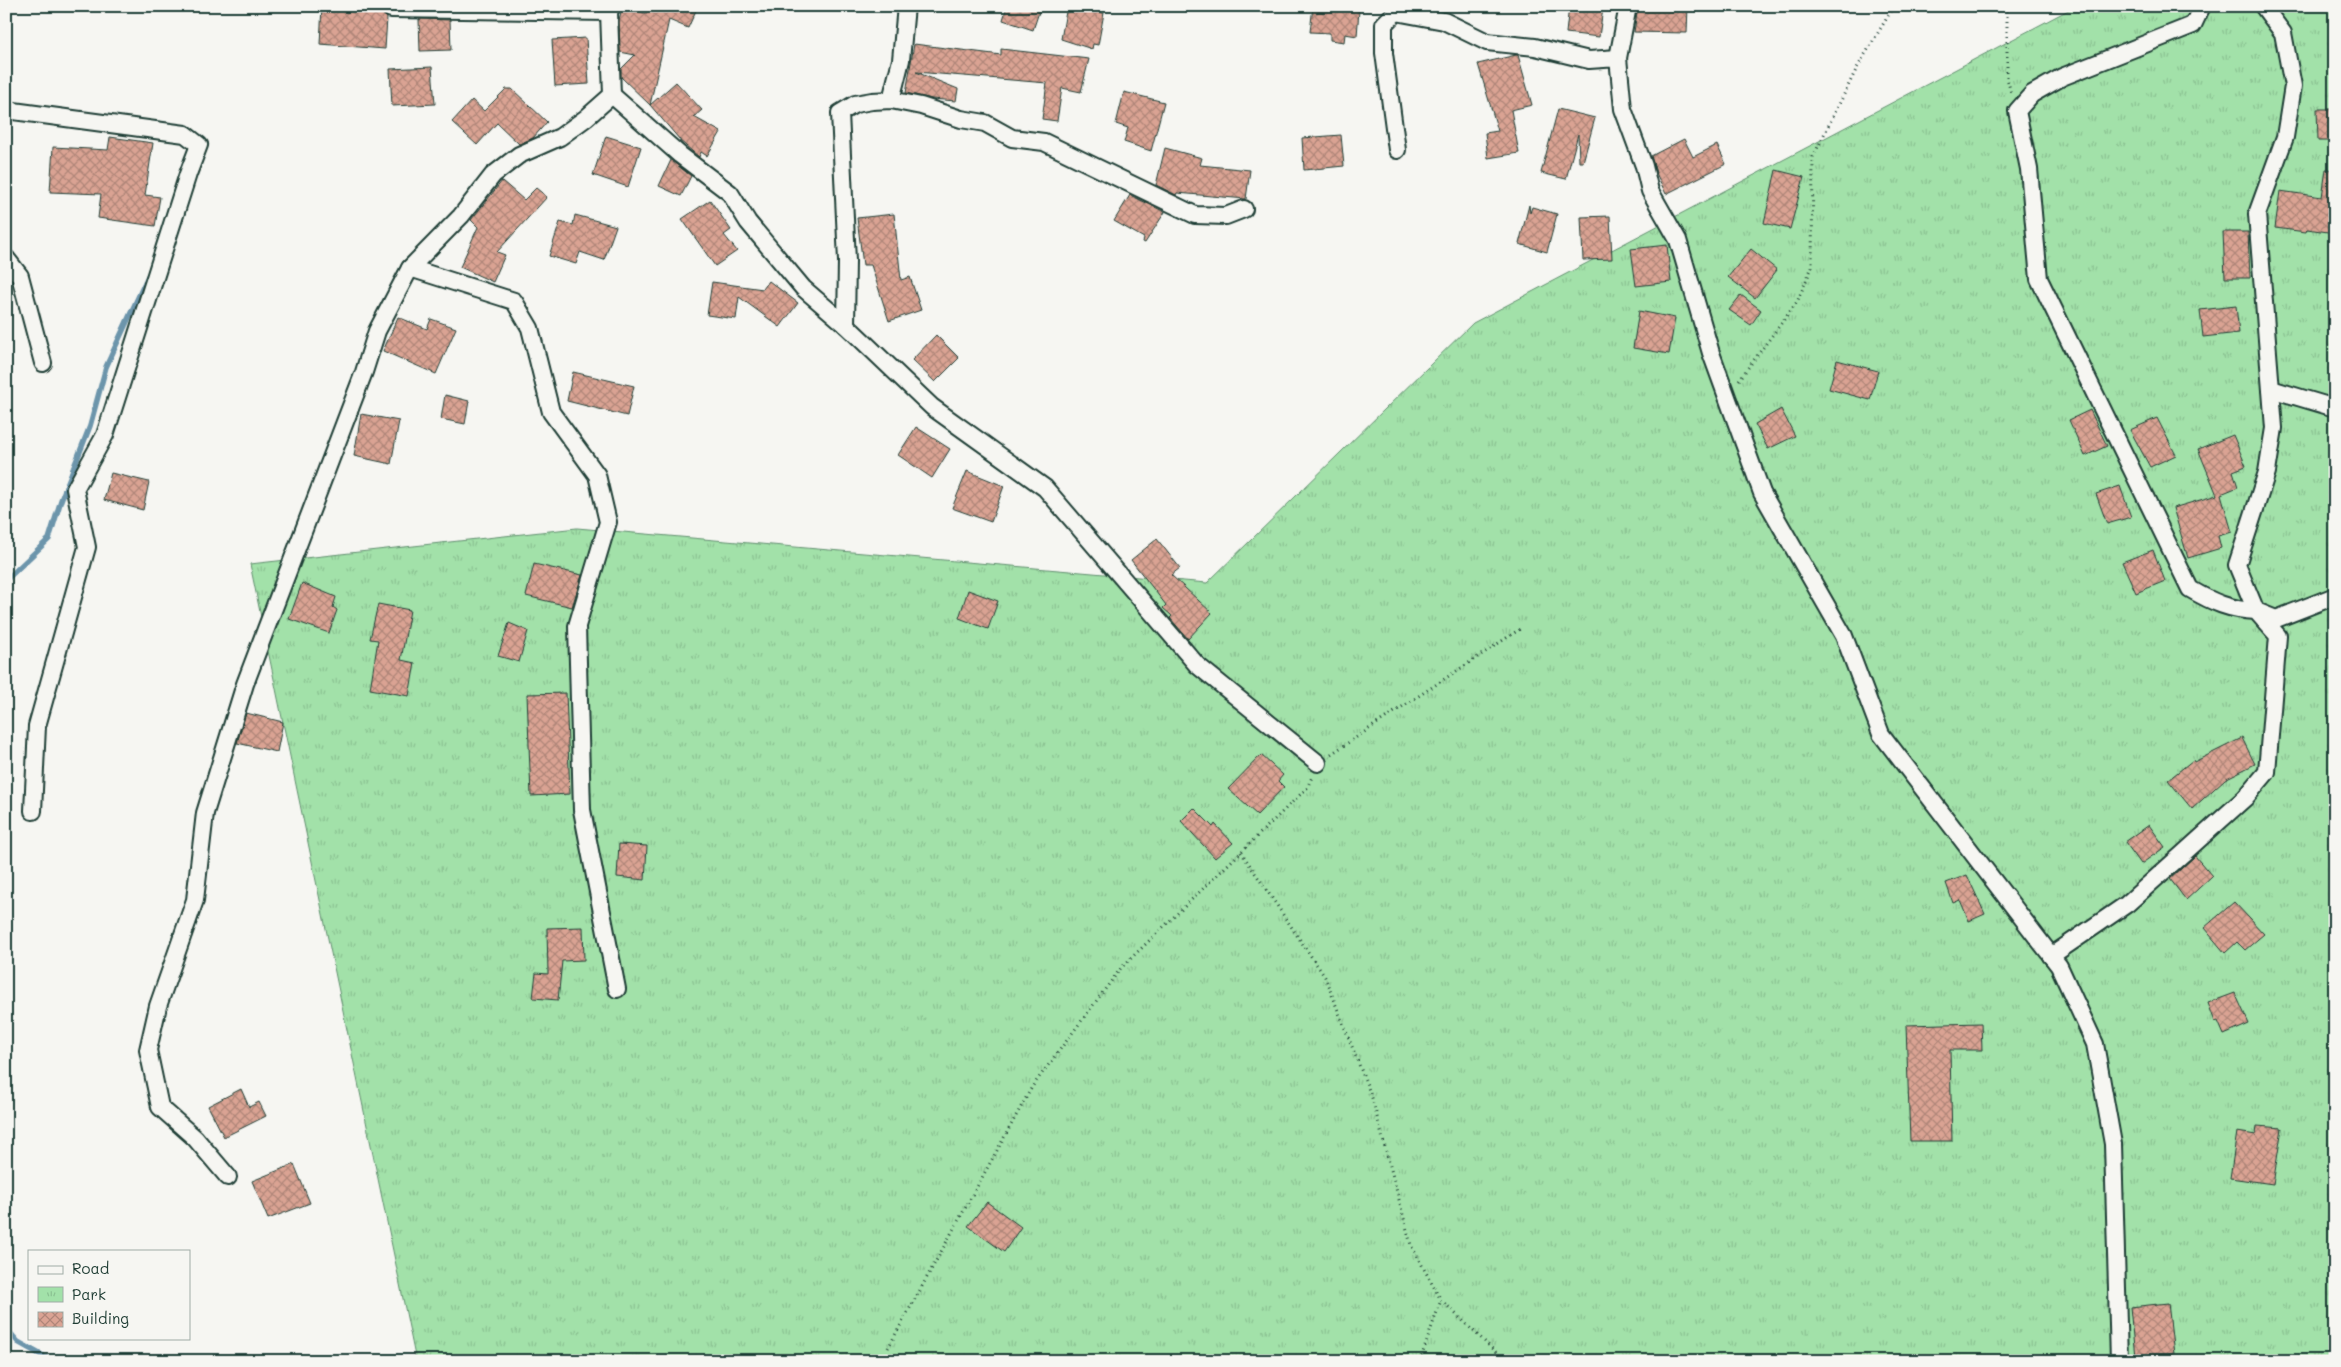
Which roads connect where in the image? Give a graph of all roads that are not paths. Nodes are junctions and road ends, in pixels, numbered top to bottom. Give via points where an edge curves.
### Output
1 (906, 6) edge
2 (1628, 6) edge
3 (2202, 6) edge
4 (2263, 6) edge
5 (462, 8) edge
6 (391, 9) dead end
7 (610, 9) edge
8 (1618, 58) junction
9 (612, 95) junction
10 (891, 100) junction
11 (6, 110) edge
12 (1396, 150) dead end
13 (1244, 209) dead end
14 (6, 258) edge
15 (410, 268) junction
16 (846, 326) junction
17 (43, 363) dead end
18 (2271, 389) junction
19 (2335, 408) edge
20 (2335, 596) edge
21 (2256, 611) junction
22 (1318, 763) road end
23 (33, 811) dead end
24 (2051, 956) junction
25 (617, 990) dead end
26 (228, 1177) dead end
27 (2119, 1361) edge

1 - 10 street via 901,60
2 - 8 street
3 - 21 street via 2193,25 2062,76 2032,94 2017,111 2029,170 2039,279 2190,589 2215,603 2239,611
4 - 18 street via 2283,33 2293,86 2285,137 2257,214
5 - 6 street
5 - 7 street
7 - 9 street
8 - 12 street via 1589,60 1535,47 1487,42 1444,21 1396,12 1384,24 1384,53
8 - 24 street via 1623,109 1650,192 1678,240 1711,353 1762,493 1844,636 1881,734
9 - 15 street via 560,137 519,154 493,175 461,216
9 - 16 street via 680,155 730,193 748,222 803,288
10 - 13 street via 985,123 1012,138 1044,142 1196,214 1226,216
10 - 16 street via 855,104 840,113 847,261
11 - 23 street via 185,134 199,144 105,435 75,490 87,547 37,726
14 - 17 street via 20,276
15 - 25 street via 514,301 530,328 551,412 597,475 608,522 577,626 582,810
15 - 26 street via 377,331 361,381 245,684 205,813 195,900 158,1006 148,1050 160,1107 195,1138
16 - 22 street via 932,407 1045,488 1197,666
18 - 19 street
18 - 21 street via 2274,428 2267,472 2237,565
20 - 21 street via 2276,619
21 - 24 street via 2278,636 2267,772 2245,798 2127,904
24 - 27 street via 2059,966 2095,1044 2113,1144

